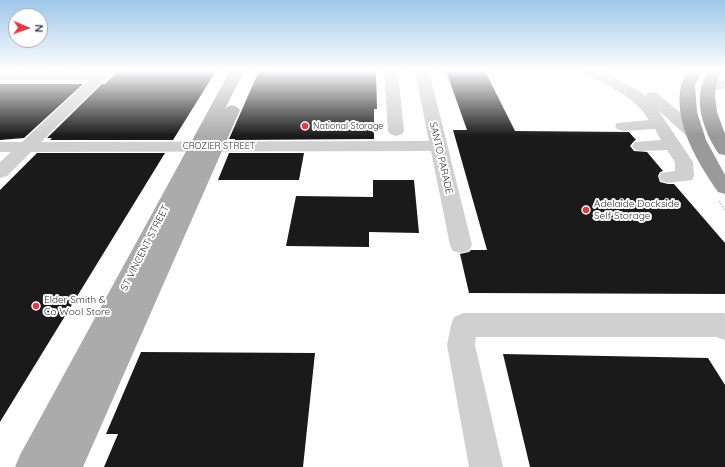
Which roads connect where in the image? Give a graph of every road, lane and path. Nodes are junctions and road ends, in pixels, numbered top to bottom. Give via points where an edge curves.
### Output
1 (83, 93) edge
2 (228, 93) edge
3 (237, 93) edge
4 (393, 93) edge
5 (427, 93) edge
6 (632, 93) edge
7 (650, 93) edge
8 (688, 93) edge
9 (708, 93) edge
10 (661, 124) junction
11 (623, 126) dead end
12 (396, 131) dead end
13 (696, 135) junction
14 (673, 144) junction
15 (206, 146) junction
16 (438, 146) junction
17 (641, 146) dead end
18 (0, 147) edge
19 (27, 147) junction
20 (725, 150) edge
21 (0, 172) edge
22 (668, 177) dead end
23 (725, 188) edge
24 (461, 245) dead end
25 (725, 328) edge
26 (32, 467) edge
27 (65, 467) edge
28 (486, 467) edge

1 - 19 street
2 - 15 main road, ST VINCENT STREET
3 - 15 main road, ST VINCENT STREET
4 - 12 street
5 - 16 street, SANTO PARADE
6 - 10 street via 651,110
7 - 13 street
8 - 13 highway via 688,111
9 - 20 highway via 710,115
10 - 11 street
10 - 14 street
13 - 23 highway via 717,178
14 - 17 street
14 - 22 street via 684,162 685,176
15 - 16 street, CROZIER STREET
15 - 19 street, CROZIER STREET
15 - 26 main road, ST VINCENT STREET
15 - 27 main road, ST VINCENT STREET
16 - 24 street, SANTO PARADE
18 - 19 street, CROZIER STREET
19 - 21 street
25 - 28 street via 723,325 464,325 461,345

